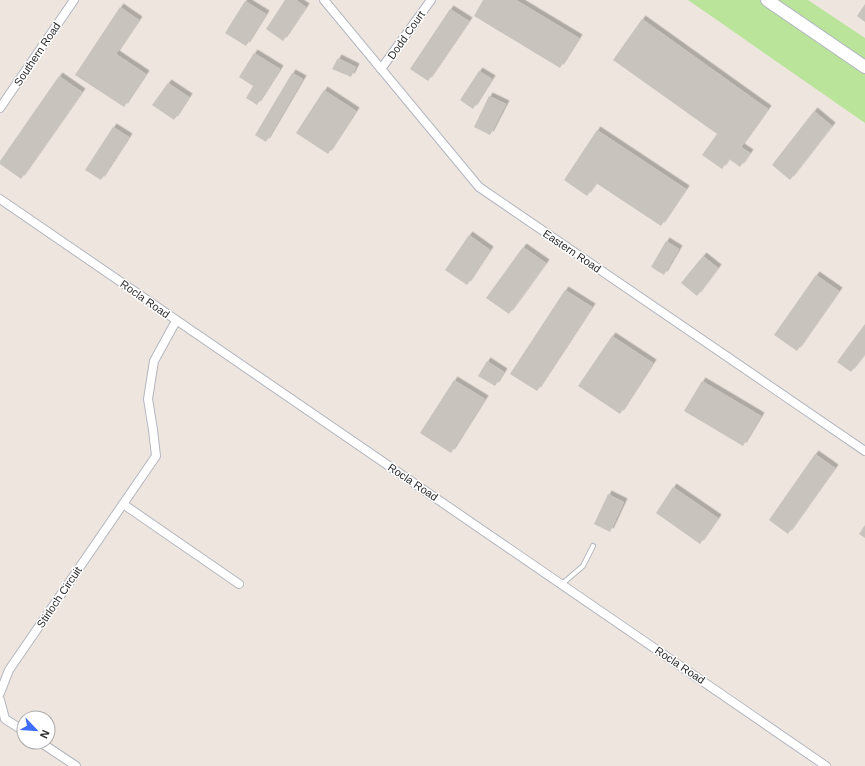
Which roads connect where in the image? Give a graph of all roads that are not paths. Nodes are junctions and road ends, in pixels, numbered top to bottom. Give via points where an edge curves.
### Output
1 (63, 0) edge
2 (324, 0) edge
3 (431, 0) edge
4 (767, 0) edge
5 (72, 3) edge
6 (865, 66) edge
7 (381, 70) junction
8 (0, 108) edge
9 (0, 199) edge
10 (176, 320) junction
11 (865, 451) edge
12 (124, 504) junction
13 (593, 546) dead end
14 (239, 584) dead end
15 (562, 584) junction
16 (0, 693) edge
17 (0, 700) edge
18 (16, 726) edge
19 (52, 750) edge
20 (76, 766) edge
21 (826, 766) edge

1 - 5 street
2 - 7 street, Eastern Road
3 - 7 street, Dodd Court
4 - 6 main road
5 - 8 street, Southern Road
7 - 11 street, Eastern Road via 479,187
9 - 10 street, Rocla Road
10 - 12 street, Stirloch Circuit via 154,361 148,399 156,456
10 - 15 street, Rocla Road
12 - 14 street
12 - 16 street, Stirloch Circuit via 9,670
13 - 15 lane via 583,566
15 - 21 street, Rocla Road
17 - 18 street via 5,719
19 - 20 street

